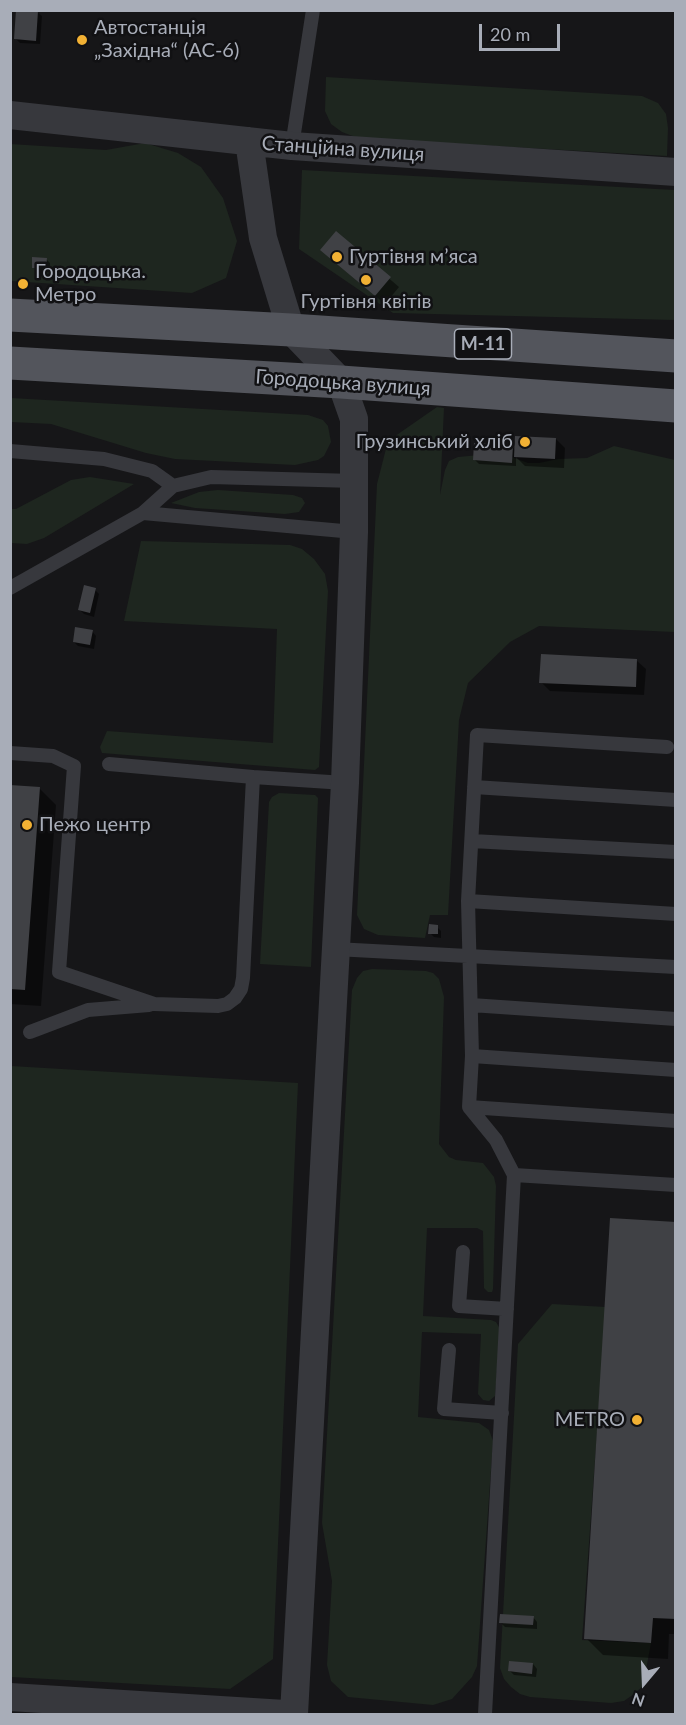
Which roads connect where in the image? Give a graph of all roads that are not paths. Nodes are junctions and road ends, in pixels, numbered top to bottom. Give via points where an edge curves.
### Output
1 (313, 10) edge
2 (10, 115) edge
3 (249, 141) junction
4 (292, 146) junction
5 (675, 172) edge
6 (10, 315) edge
7 (291, 330) junction
8 (675, 356) edge
9 (10, 363) edge
10 (341, 382) junction
11 (675, 406) edge
12 (10, 452) edge
13 (354, 481) junction
14 (173, 486) junction
15 (143, 513) junction
16 (354, 532) junction
17 (10, 588) edge
18 (668, 747) dead end
19 (10, 753) edge
20 (109, 764) dead end
21 (253, 777) junction
22 (345, 783) junction
23 (474, 787) junction
24 (675, 800) edge
25 (472, 841) junction
26 (675, 852) edge
27 (468, 901) junction
28 (675, 914) edge
29 (335, 949) junction
30 (470, 956) junction
31 (675, 967) edge
32 (154, 1004) junction
33 (471, 1005) junction
34 (675, 1019) edge
35 (30, 1032) dead end
36 (472, 1056) junction
37 (675, 1070) edge
38 (469, 1107) junction
39 (675, 1121) edge
40 (514, 1175) junction
41 (675, 1185) edge
42 (463, 1252) dead end
43 (507, 1309) junction
44 (449, 1350) dead end
45 (502, 1413) junction
46 (10, 1697) edge
47 (179, 1711) edge
48 (285, 1714) edge
49 (294, 1714) edge
50 (485, 1714) edge

1 - 4 lane
2 - 3 street, Станційна вулиця
3 - 4 street, Станційна вулиця
3 - 7 street via 263,238
4 - 5 street, Станційна вулиця
6 - 7 main road, М-11
7 - 8 main road, М-11
7 - 10 street
9 - 10 main road, Городоцька вулиця
10 - 11 main road, Городоцька вулиця
10 - 13 street via 354,419
12 - 14 lane via 104,459 152,471
13 - 14 lane via 211,477
13 - 16 street
14 - 15 lane
15 - 16 lane
15 - 17 lane
16 - 22 street
18 - 23 lane via 477,735
19 - 32 lane via 53,756 74,766 59,972
20 - 21 lane
21 - 22 lane
21 - 32 lane via 241,989 227,1004 218,1006
22 - 29 street
23 - 24 lane
23 - 25 lane
25 - 26 lane
25 - 27 lane
27 - 28 lane
27 - 30 lane
29 - 30 lane
29 - 49 street
30 - 31 lane
30 - 33 lane
32 - 35 lane via 88,1010
33 - 34 lane
33 - 36 lane
36 - 37 lane
36 - 38 lane
38 - 39 lane
38 - 40 lane via 496,1140
40 - 41 lane
40 - 43 lane
42 - 43 lane via 459,1305
43 - 45 lane
44 - 45 lane via 444,1409
45 - 50 lane
46 - 47 street
47 - 48 street

